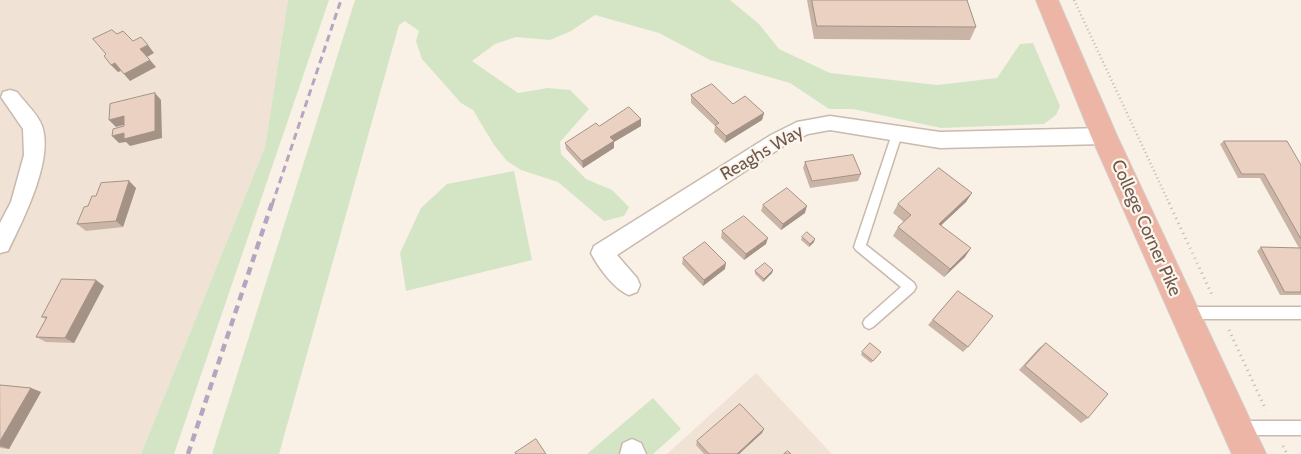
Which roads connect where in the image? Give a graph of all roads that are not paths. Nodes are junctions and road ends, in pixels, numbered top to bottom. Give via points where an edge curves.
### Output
1 (1047, 0) edge
2 (10, 97) dead end
3 (897, 134) junction
4 (1104, 136) junction
5 (0, 244) edge
6 (629, 285) dead end
7 (1185, 313) junction
8 (1301, 313) edge
9 (869, 323) dead end
10 (1237, 428) junction
11 (1301, 428) edge
12 (1249, 454) edge

1 - 4 highway, College Corner Pike
2 - 5 street via 33,127 34,155 21,202
3 - 4 street, Reaghs Way via 940,140
3 - 6 street, Reaghs Way via 830,122 804,127 778,140 602,253
3 - 9 lane via 860,247 910,286
4 - 7 highway, College Corner Pike
7 - 8 lane
7 - 10 highway, College Corner Pike
10 - 11 lane
10 - 12 highway, College Corner Pike

